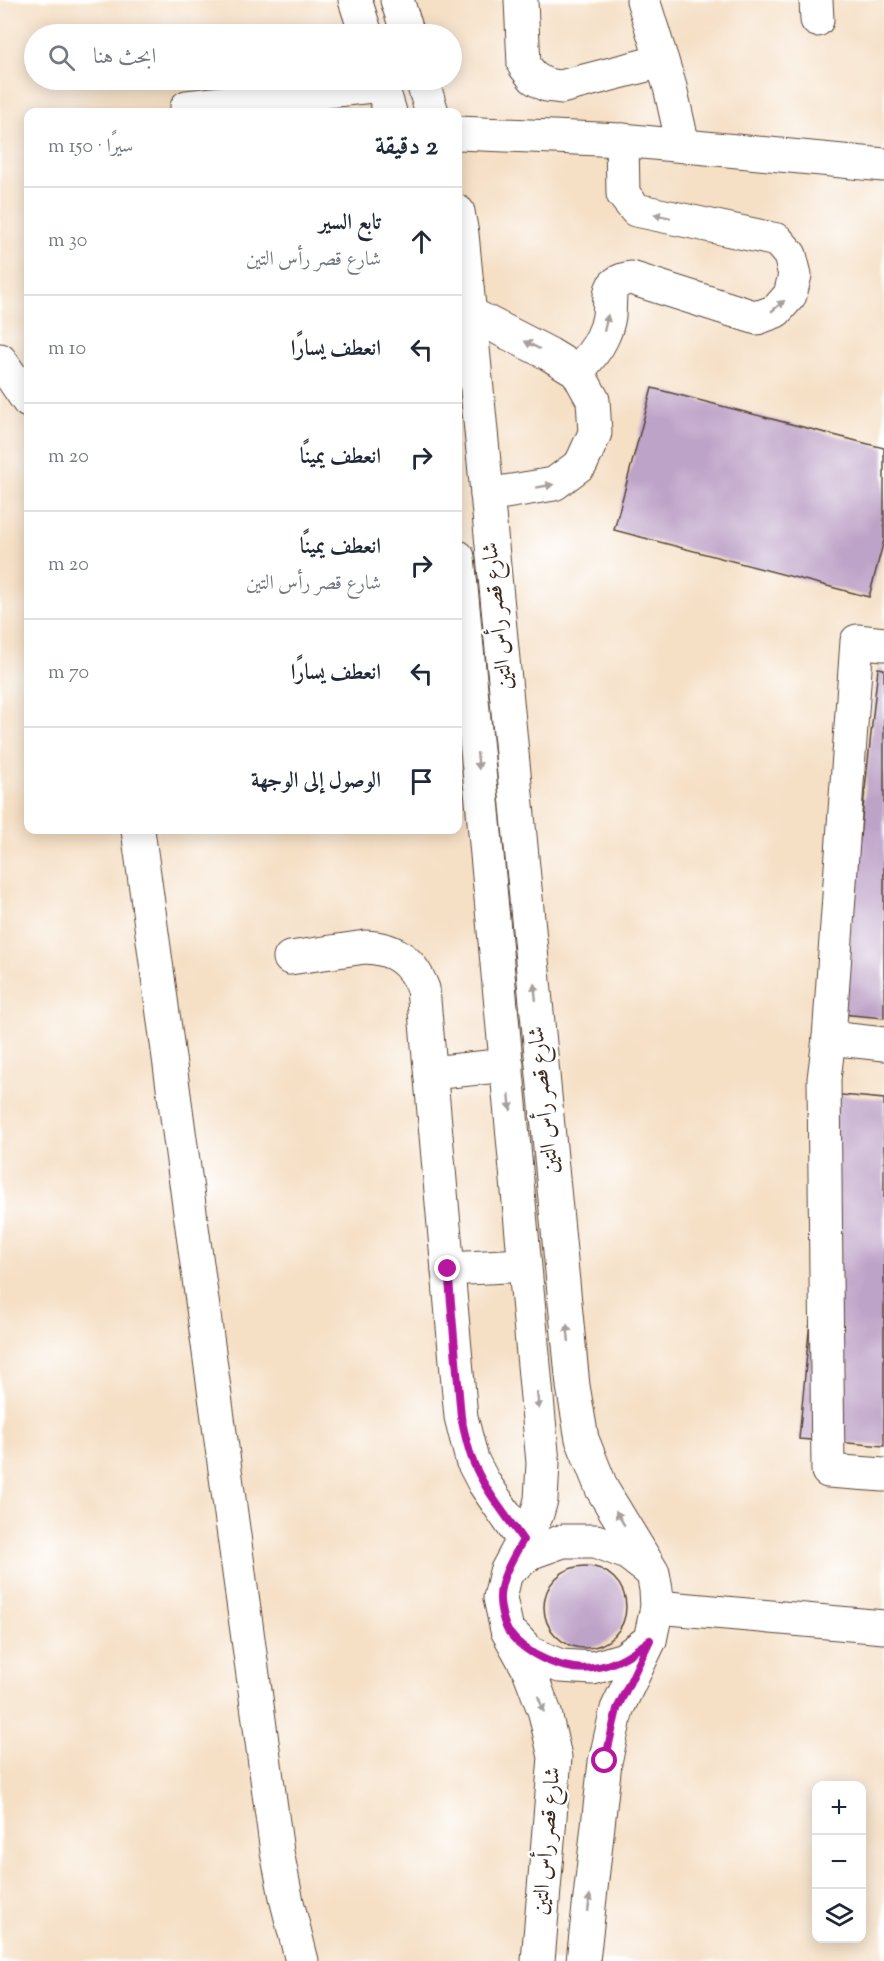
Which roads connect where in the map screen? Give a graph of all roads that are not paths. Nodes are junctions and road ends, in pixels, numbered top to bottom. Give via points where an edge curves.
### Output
1 (355, 0) edge
2 (397, 0) edge
3 (521, 0) edge
4 (643, 0) edge
5 (363, 24) edge
6 (405, 24) edge
7 (662, 62) junction
8 (425, 90) edge
9 (383, 92) edge
10 (317, 102) edge
11 (187, 108) edge
12 (431, 108) edge
13 (462, 133) edge
14 (622, 140) junction
15 (683, 145) junction
16 (884, 165) edge
17 (462, 234) edge
18 (469, 313) junction
19 (0, 360) edge
20 (577, 371) junction
21 (24, 394) edge
22 (487, 495) junction
23 (462, 598) edge
24 (884, 644) edge
25 (139, 834) edge
26 (291, 958) dead end
27 (829, 1038) junction
28 (884, 1044) edge
29 (507, 1065) junction
30 (431, 1073) junction
31 (524, 1265) junction
32 (448, 1269) junction
33 (884, 1475) edge
34 (523, 1540) junction
35 (506, 1572) junction
36 (653, 1573) junction
37 (657, 1607) junction
38 (884, 1627) edge
39 (507, 1630) junction
40 (650, 1640) junction
41 (302, 1961) edge
42 (538, 1961) edge
43 (583, 1961) edge

1 - 5 main road
2 - 6 main road
3 - 7 main road via 524,65 546,85 561,87
4 - 7 main road
7 - 15 main road
8 - 12 main road
9 - 10 main road
10 - 11 main road
13 - 14 main road
14 - 15 main road
20 -> 14 main road via 603,338 609,317 609,295 621,279 631,278 757,318 776,311 790,296 795,275 790,255 777,240 636,210 623,194
15 - 16 main road
17 - 18 main road, شارع قصر رأس التين
20 -> 18 main road
18 - 22 main road, شارع قصر رأس التين
19 - 21 main road
22 -> 20 main road via 554,484 581,464 595,434 593,400
36 -> 22 main road, شارع قصر رأس التين via 602,1488 582,1439 573,1386
23 -> 29 main road, شارع قصر رأس التين
24 - 27 main road via 857,641
25 - 41 main road via 277,1852
26 - 30 main road via 376,947 409,964 423,989
27 - 28 main road
27 - 33 main road via 824,1079 828,1471
29 - 30 main road
29 -> 31 main road, شارع قصر رأس التين
30 - 32 main road
31 - 32 main road
31 -> 34 main road, شارع قصر رأس التين via 543,1463 541,1500
32 - 34 main road via 466,1439 484,1483
34 - 35 main road, شارع قصر رأس التين
35 - 36 main road via 532,1552 563,1541 596,1541 627,1552
35 - 39 main road, شارع قصر رأس التين via 500,1598
36 - 37 main road, شارع قصر رأس التين
37 - 38 main road
37 - 40 main road, شارع قصر رأس التين
39 - 40 main road via 530,1653 560,1666 592,1668 624,1659
39 -> 42 main road, شارع قصر رأس التين via 537,1691 555,1757
43 -> 40 main road, شارع قصر رأس التين via 605,1761 617,1709

